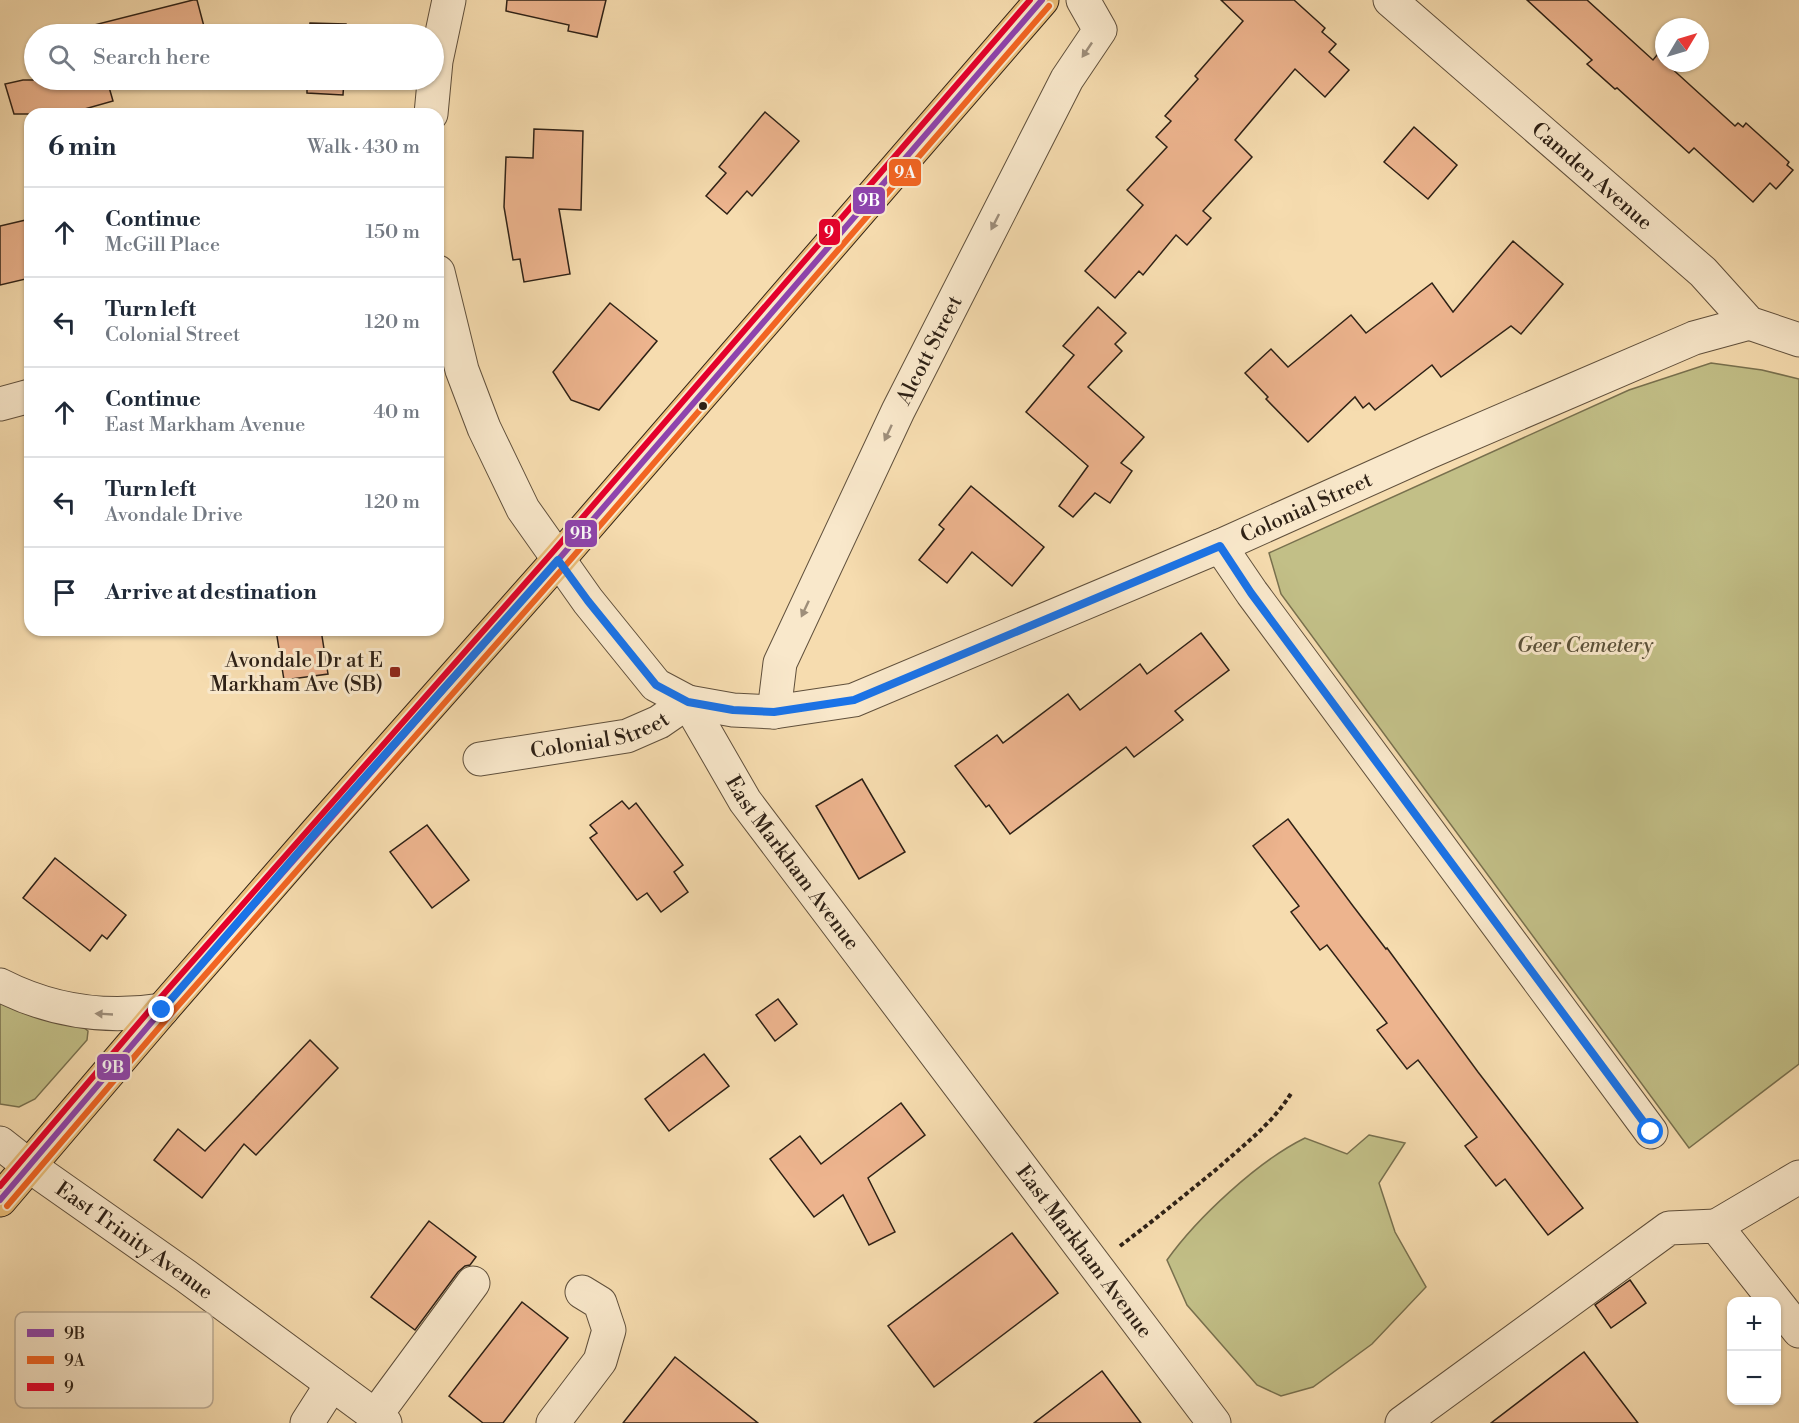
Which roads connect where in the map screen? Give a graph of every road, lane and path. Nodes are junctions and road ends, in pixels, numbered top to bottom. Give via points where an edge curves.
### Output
1 (449, 0) edge
2 (1042, 0) edge
3 (1083, 0) edge
4 (1391, 0) edge
5 (444, 24) edge
6 (433, 90) edge
7 (432, 108) edge
8 (444, 304) edge
9 (1749, 323) junction
10 (1799, 340) edge
11 (24, 398) edge
12 (0, 404) edge
13 (1220, 546) junction
14 (558, 560) junction
15 (688, 702) junction
16 (774, 712) junction
17 (480, 759) dead end
18 (0, 985) edge
19 (162, 1010) junction
20 (1292, 1092) dead end
21 (1651, 1132) dead end
22 (0, 1143) edge
23 (28, 1166) junction
24 (1799, 1177) edge
25 (0, 1200) edge
26 (1716, 1226) junction
27 (1095, 1265) junction
28 (474, 1282) dead end
29 (582, 1292) dead end
30 (1799, 1331) edge
31 (332, 1384) junction
32 (380, 1419) edge
33 (307, 1423) edge
34 (553, 1423) edge
35 (1214, 1423) edge
36 (1402, 1423) edge

1 - 5 street
2 - 14 main road
3 -> 16 street, Alcott Street via 1100,30 1067,79 898,411 780,663
4 - 9 street, Camden Avenue via 1703,272
6 - 7 street
8 - 14 street via 462,370 484,428 524,509
9 - 10 street, Camden Avenue
9 - 13 street, Colonial Street via 1694,338
11 - 12 street
13 - 16 street, Colonial Street via 854,700
13 - 21 street
14 - 15 street via 656,685
14 - 19 main road
15 - 16 street, Colonial Street
15 - 17 street, Colonial Street via 659,722 627,736
15 - 27 street, East Markham Avenue via 746,801
19 -> 18 street via 134,1014 78,1012 21,996
19 - 23 main road
20 - 27 path via 1260,1132
22 - 23 street, East Trinity Avenue
23 - 25 main road
23 - 31 street, East Trinity Avenue
24 - 26 street
26 - 30 street
26 - 36 street via 1669,1228
27 - 35 street, East Markham Avenue
28 - 32 street
29 - 34 street via 600,1303 609,1330 600,1361
31 - 32 street, East Trinity Avenue
31 - 33 street

